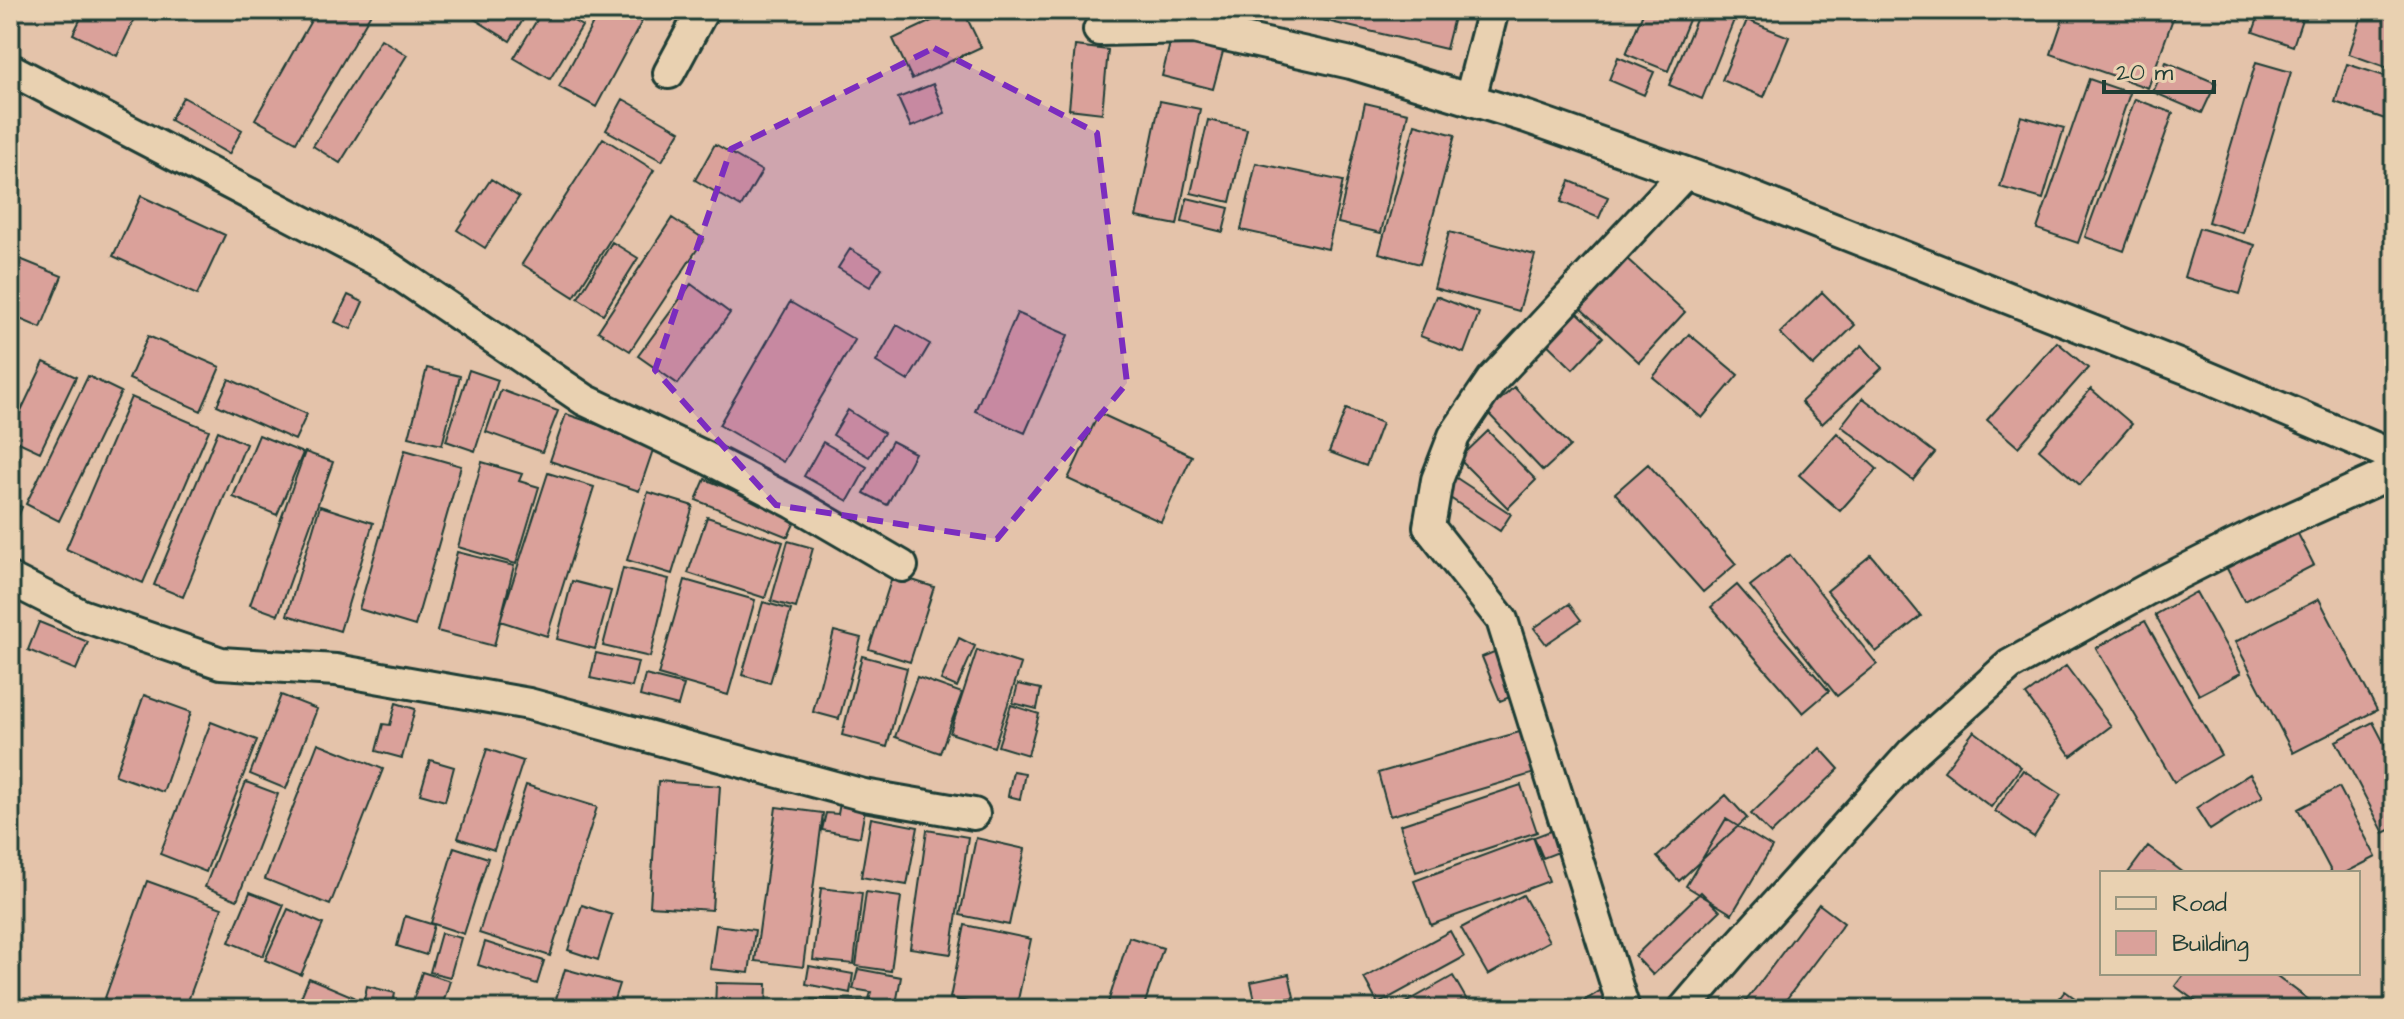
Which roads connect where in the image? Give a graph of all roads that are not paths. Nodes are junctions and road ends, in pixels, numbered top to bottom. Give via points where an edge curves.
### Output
1 (703, 10) edge
2 (1493, 10) edge
3 (1099, 30) dead end
4 (10, 69) edge
5 (669, 73) dead end
6 (1470, 99) junction
7 (1685, 173) junction
8 (2394, 456) edge
9 (2394, 472) edge
10 (902, 566) dead end
11 (10, 579) edge
12 (974, 814) dead end
13 (1624, 1009) edge
14 (1684, 1009) edge

1 - 5 street
2 - 6 street
3 - 6 street via 1194,28 1351,63
4 - 10 street via 384,264 585,400 794,503
6 - 7 street
7 - 8 street via 2186,368
7 - 13 street via 1492,380 1454,436 1437,480 1429,527 1502,620
9 - 14 street via 2197,564 2010,665 1911,754
11 - 12 street via 81,615 221,663 336,670 529,704 864,795

